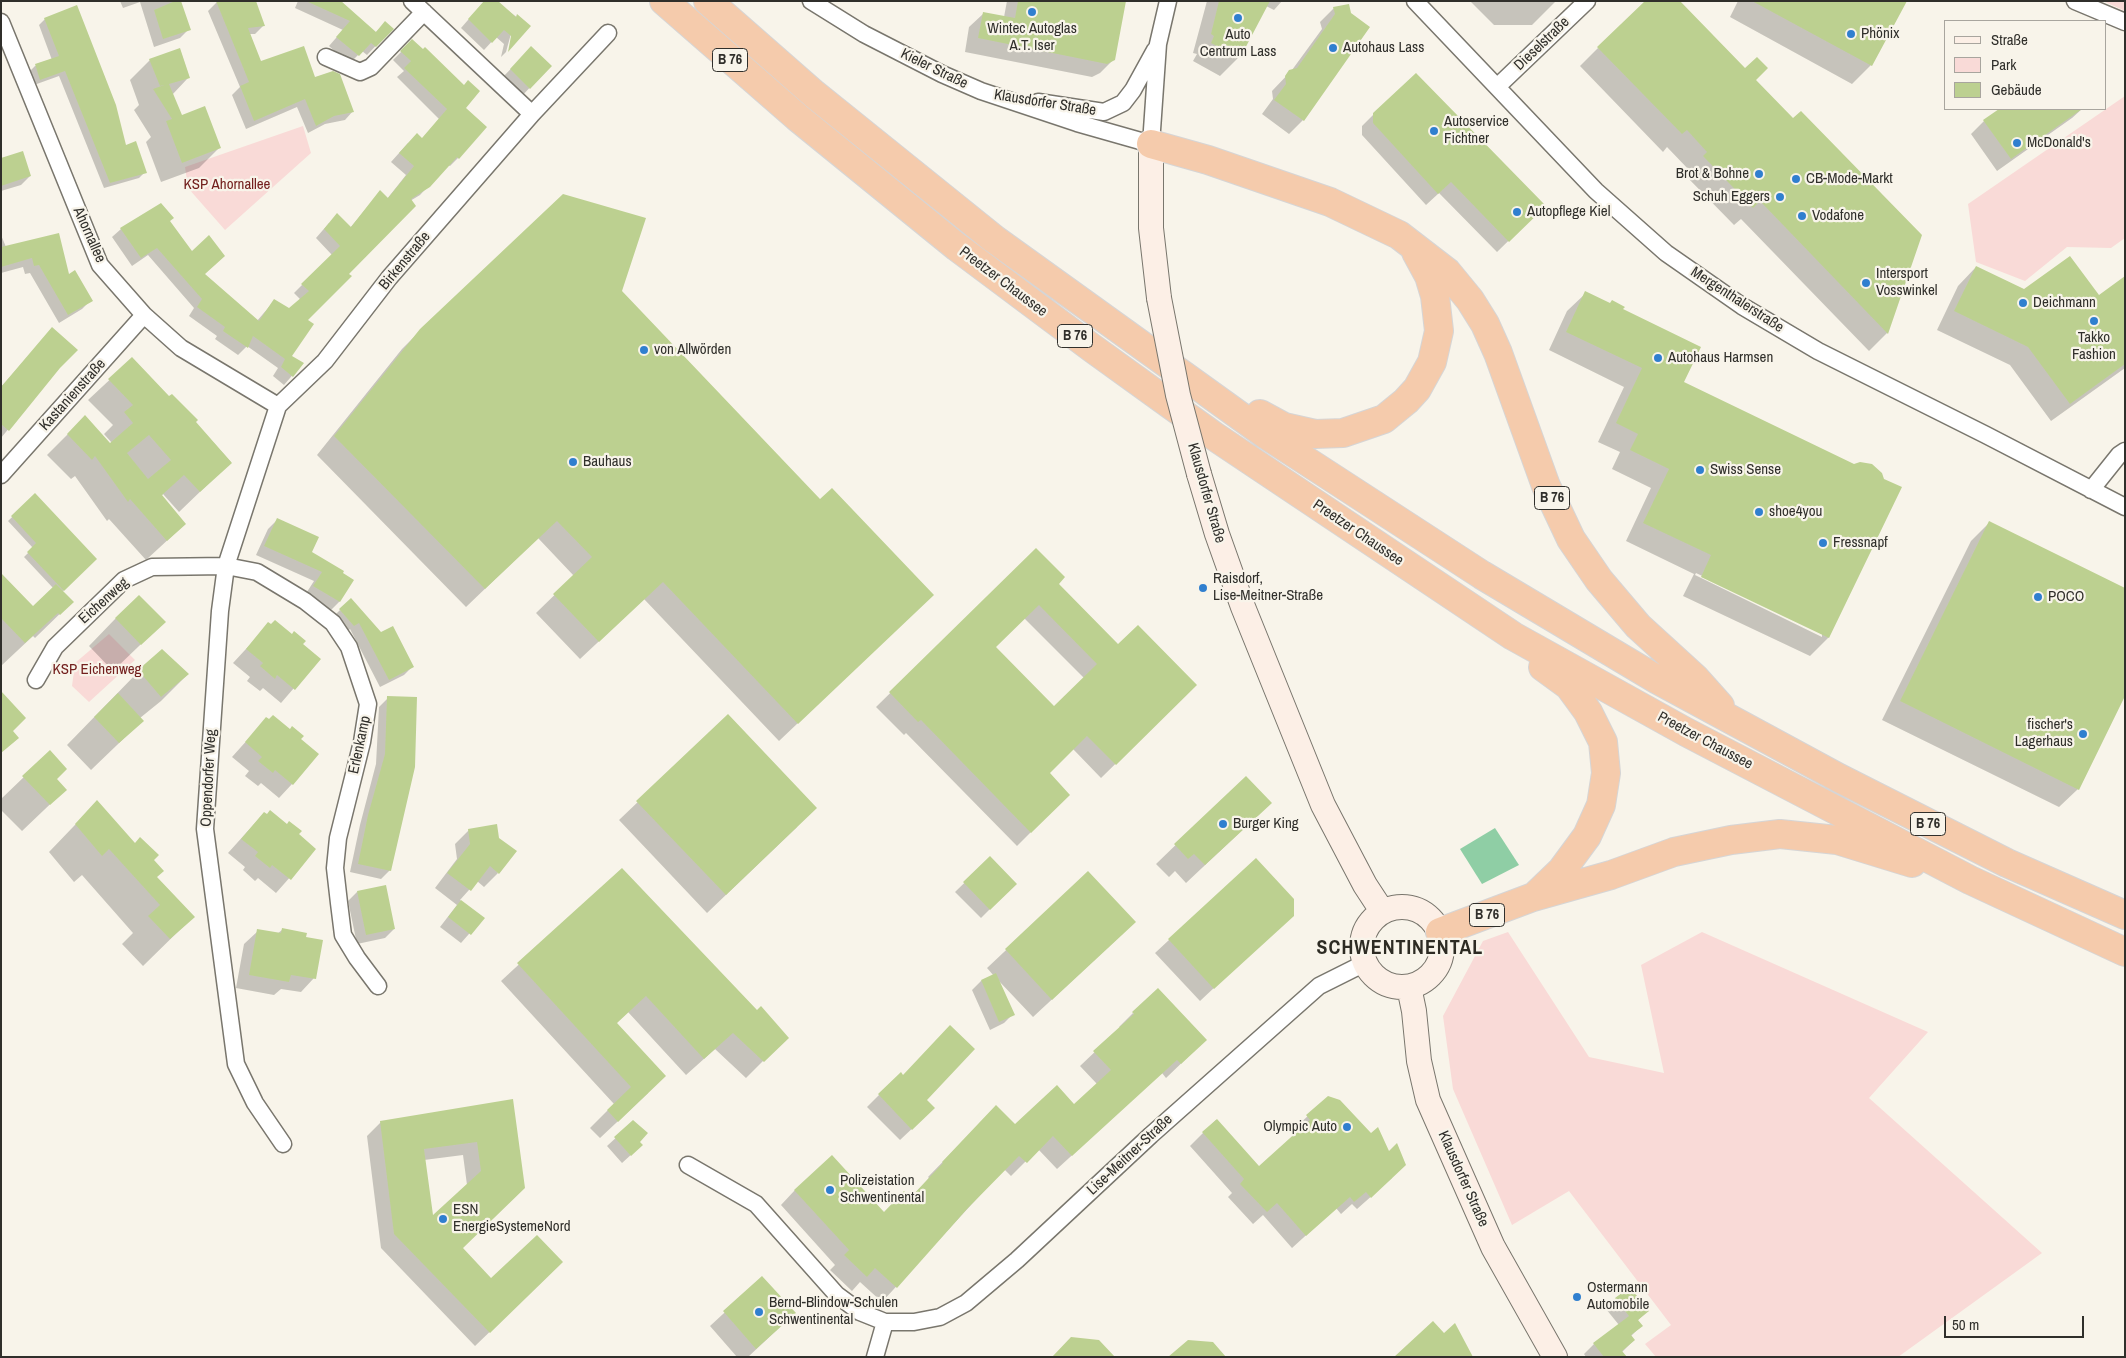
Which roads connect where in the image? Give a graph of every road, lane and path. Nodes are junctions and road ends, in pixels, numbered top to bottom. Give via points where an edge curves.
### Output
1 (664, 1) edge
2 (708, 1) edge
3 (811, 1) edge
4 (1168, 1) edge
5 (1415, 1) edge
6 (1587, 1) edge
7 (2075, 1) edge
8 (418, 7) edge
9 (1, 22) edge
10 (2125, 22) edge
11 (608, 33) dead end
12 (1158, 44) junction
13 (326, 57) dead end
14 (1498, 86) junction
15 (986, 94) junction
16 (532, 114) junction
17 (1151, 144) junction
18 (1413, 246) junction
19 (144, 315) junction
20 (1201, 389) junction
21 (278, 406) junction
22 (2125, 451) edge
23 (1, 475) edge
24 (2090, 490) junction
25 (2125, 507) edge
26 (226, 566) junction
27 (1513, 636) junction
28 (36, 680) dead end
29 (1737, 723) junction
30 (1970, 880) junction
31 (1533, 897) junction
32 (1382, 911) junction
33 (2125, 915) edge
34 (1440, 932) junction
35 (2125, 952) edge
36 (1365, 963) junction
37 (378, 986) dead end
38 (1408, 987) junction
39 (283, 1144) dead end
40 (688, 1165) dead end
41 (885, 1322) junction
42 (875, 1357) edge
43 (1555, 1357) edge

1 - 27 highway, Preetzer Chaussee / B 76 via 790,111 941,235 1092,348 1214,436
2 - 20 highway, Preetzer Chaussee / B 76 via 814,94 994,239
3 - 15 street, Kieler Straße via 864,34
4 - 12 street, Klausdorfer Straße
5 - 14 street, Mergenthalerstraße
6 - 14 street, Dieselstraße
7 - 10 street
8 - 13 street via 371,67 360,72
8 - 16 street
9 - 19 street, Ahornallee via 100,265
11 - 16 street, Birkenstraße
12 - 15 street, Klausdorfer Straße via 1123,103 1104,112
12 - 17 street, Klausdorfer Straße
14 - 24 street, Mergenthalerstraße via 1603,197 1666,252 1742,306 1818,351
15 - 17 street, Kieler Straße
16 - 21 street, Birkenstraße via 389,278 325,361
17 - 18 highway, B 76 via 1330,202 1381,225
17 - 32 street, Klausdorfer Straße, bridge via 1151,228 1159,298 1178,395 1216,534 1322,806
18 - 20 highway, B 76 via 1429,276 1439,332 1432,362 1417,389 1384,419 1343,433 1315,434 1284,427 1251,409
18 - 29 highway, B 76 via 1447,272 1485,324 1546,486 1571,539 1599,580 1638,626 1695,678
19 - 21 street, Ahornallee via 181,348
19 - 23 street, Kastanienstraße
20 - 29 highway, Preetzer Chaussee / B 76 via 1482,575
21 - 26 street, Oppendorfer Weg
22 - 24 street
24 - 25 street, Mergenthalerstraße
26 - 28 street, Eichenweg via 152,567 124,580 55,648
26 - 37 street, Erlenkamp via 257,572 305,601 333,623 349,647 360,676 368,704 338,838 335,868 343,935
26 - 39 street, Oppendorfer Weg via 205,829 236,1064 255,1103
27 - 30 highway, Preetzer Chaussee / B 76 via 1686,732
27 - 31 highway, B 76 via 1531,658 1569,686 1588,712 1603,742 1606,773 1601,805 1587,836 1562,870
29 - 33 highway, Preetzer Chaussee / B 76 via 1912,816 2007,863
30 - 31 highway, B 76 via 1837,840 1780,834 1674,852 1611,875
30 - 35 highway, Preetzer Chaussee / B 76
31 - 34 highway, B 76
32 - 34 street via 1405,906 1416,909 1430,918
32 - 36 street via 1366,928 1362,940
34 - 38 street via 1442,956 1437,967 1425,980
36 - 38 street via 1383,982
36 - 41 street, Lise-Meitner-Straße via 1319,986 966,1303 940,1317 914,1322
38 - 43 street, Klausdorfer Straße via 1428,1100 1492,1247
40 - 41 street, Lise-Meitner-Straße via 756,1204 837,1295 860,1312
41 - 42 street

